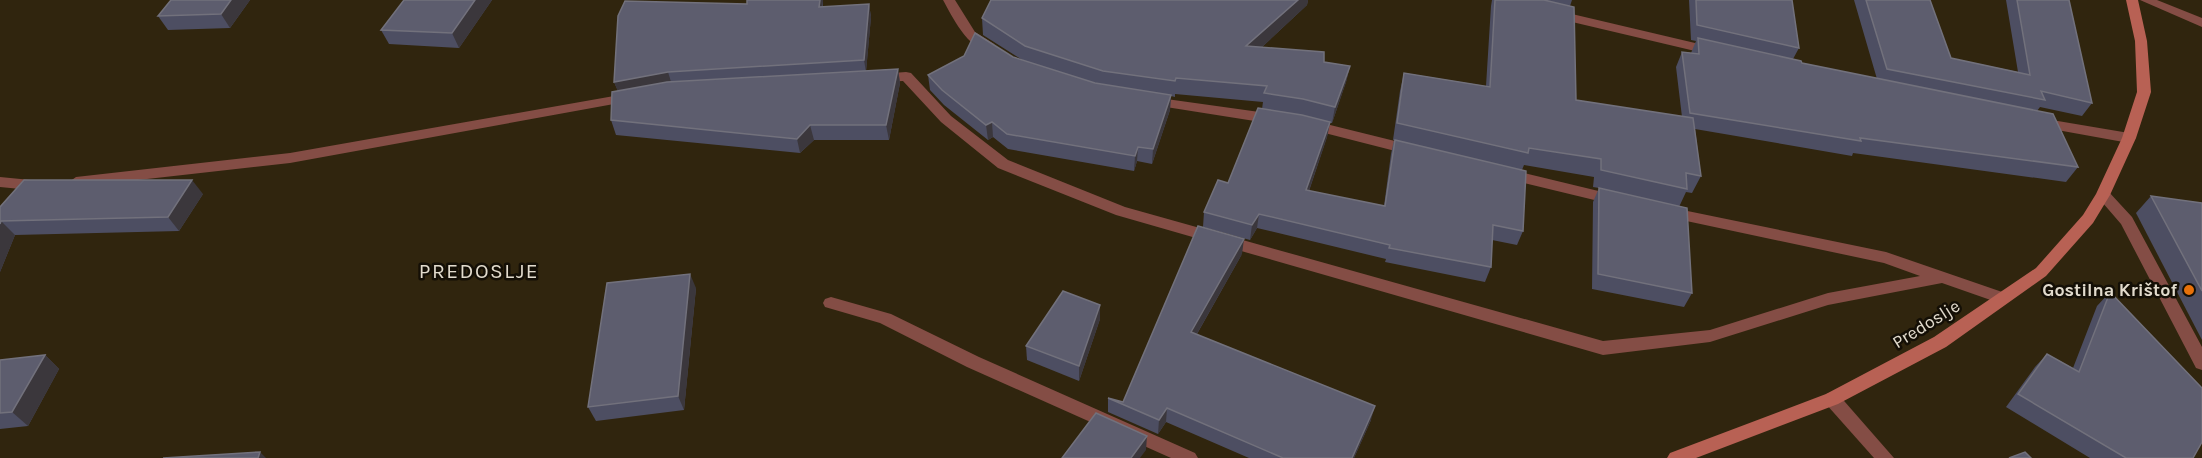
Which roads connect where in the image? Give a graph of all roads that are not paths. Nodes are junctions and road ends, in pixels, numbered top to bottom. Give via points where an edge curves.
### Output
1 (949, 0) edge
2 (2132, 0) edge
3 (2146, 0) edge
4 (1538, 10) edge
5 (2202, 23) edge
6 (1721, 52) edge
7 (1000, 54) edge
8 (862, 79) edge
9 (641, 96) edge
10 (1136, 99) edge
11 (2031, 122) edge
12 (2129, 138) junction
13 (1420, 152) edge
14 (1498, 171) edge
15 (0, 182) edge
16 (2103, 195) junction
17 (1632, 204) edge
18 (1655, 209) edge
19 (1941, 278) junction
20 (2002, 298) junction
21 (831, 303) dead end
22 (2202, 363) edge
23 (1832, 399) junction
24 (1190, 458) edge
25 (1676, 458) edge
26 (1885, 458) edge

1 - 7 street via 970,35
2 - 12 street, Predoslje via 2141,41 2144,92
3 - 5 street
4 - 6 street
8 - 19 street via 906,75 946,119 1003,164 1121,210 1603,348 1710,336 1827,298
9 - 15 street via 290,158 35,187
10 - 13 street via 1294,121
11 - 12 street
12 - 16 street, Predoslje
14 - 17 street
16 - 20 street, Predoslje via 2088,219 2041,272
16 - 22 street via 2127,221
18 - 19 street via 1886,258
19 - 20 street
20 - 23 street, Predoslje via 1940,342
21 - 24 street via 885,318 973,362
23 - 25 street, Predoslje
23 - 26 street

